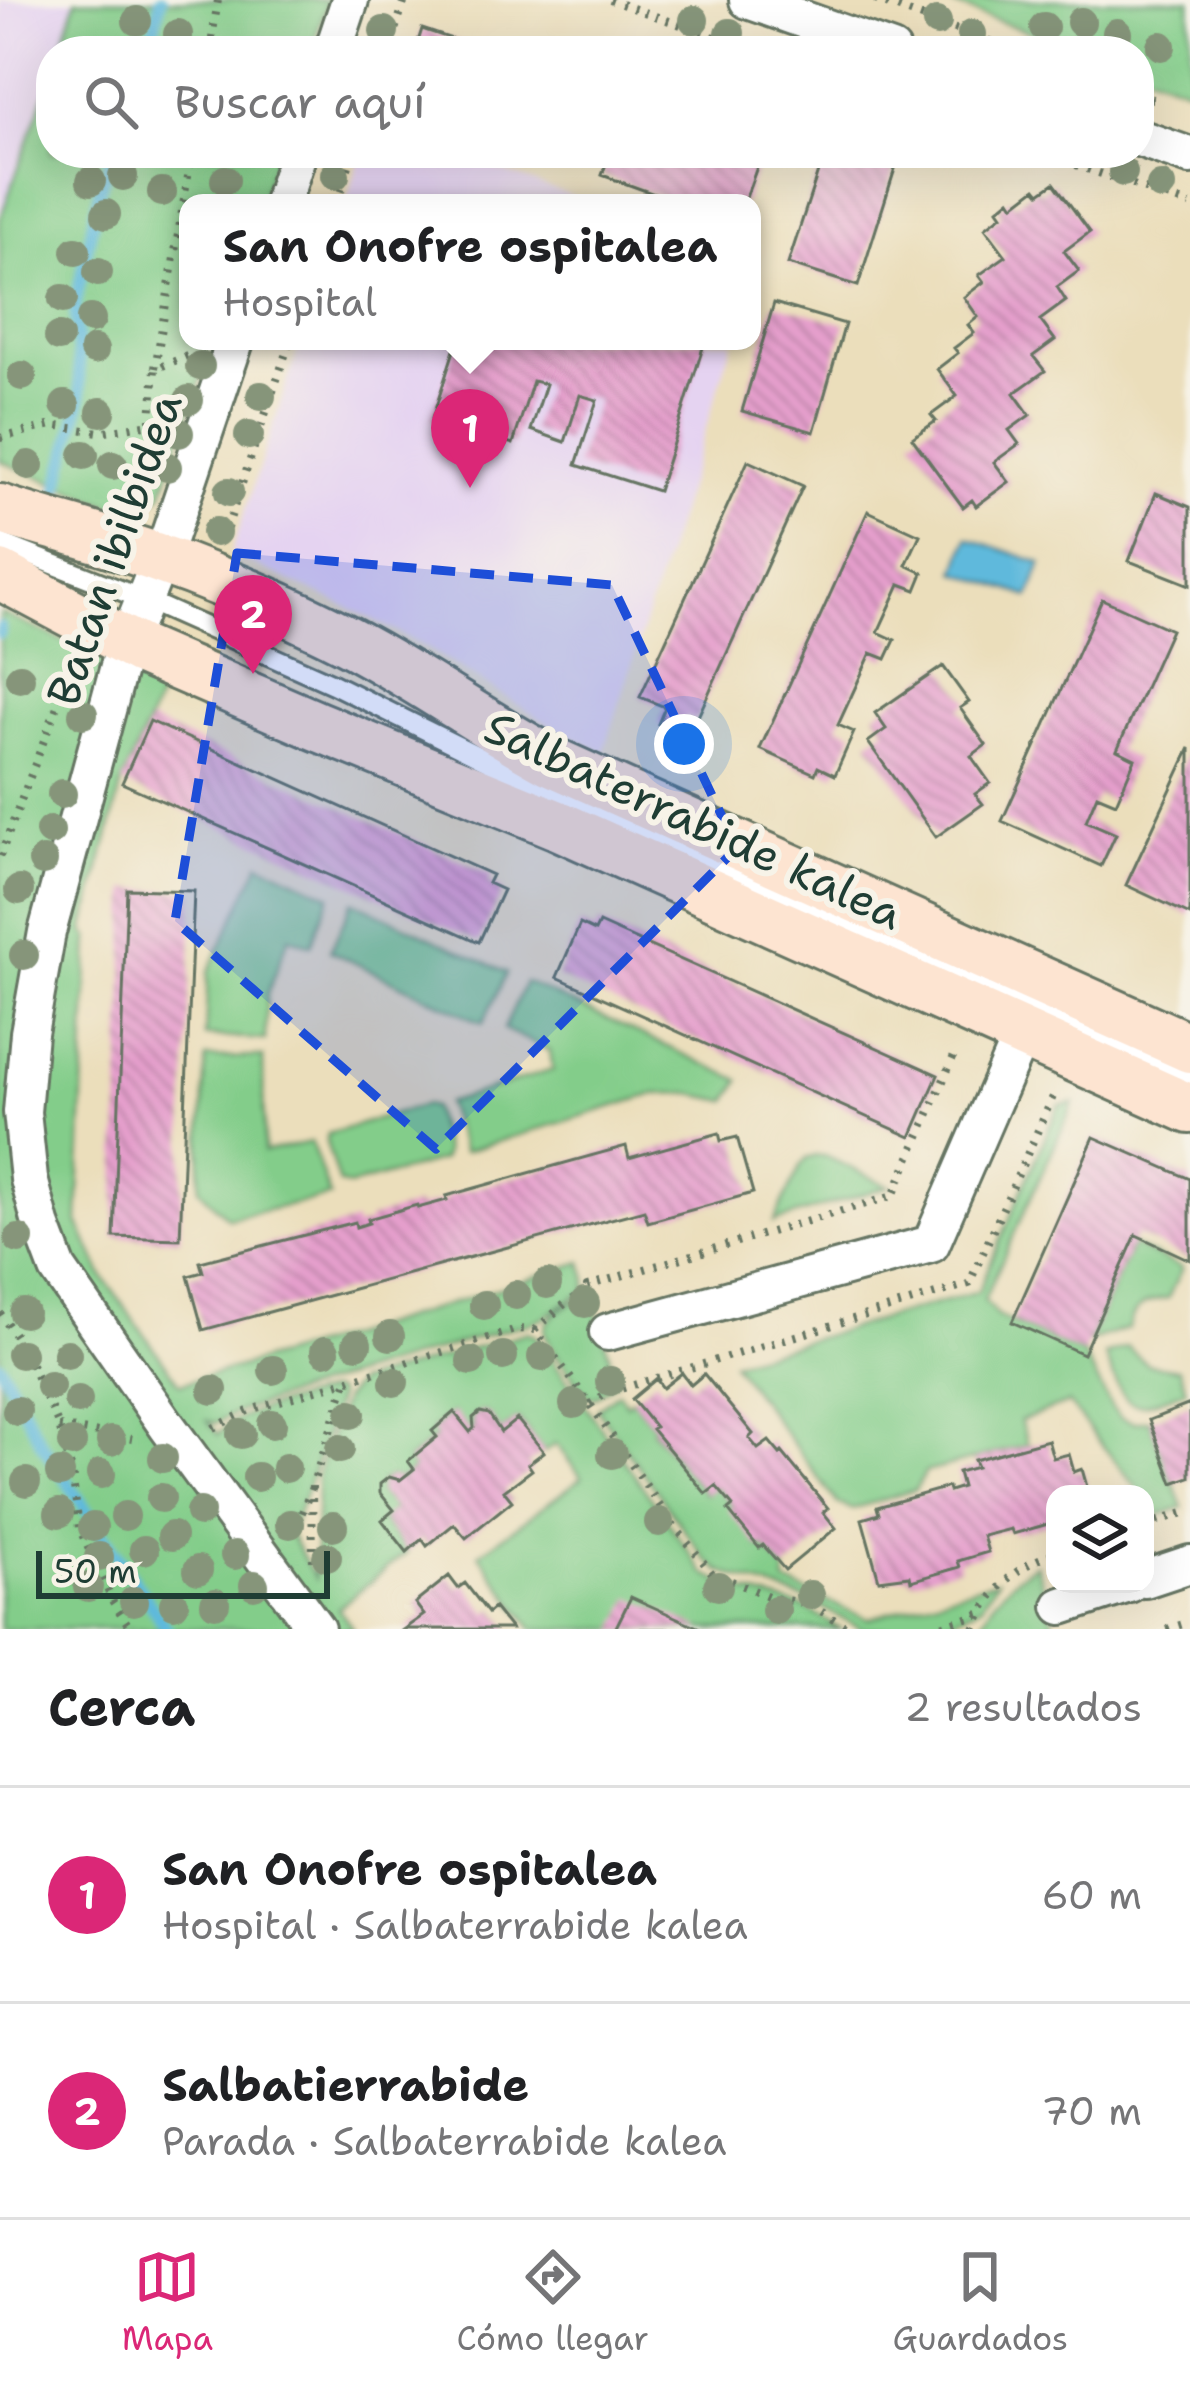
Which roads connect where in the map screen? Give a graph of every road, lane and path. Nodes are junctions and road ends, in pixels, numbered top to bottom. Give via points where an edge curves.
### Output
1 (218, 0) edge
2 (350, 0) edge
3 (405, 0) edge
4 (610, 0) edge
5 (748, 0) edge
6 (875, 0) edge
7 (212, 36) edge
8 (338, 36) edge
9 (393, 36) edge
10 (712, 36) edge
11 (850, 36) edge
12 (975, 36) edge
13 (1154, 143) edge
14 (1190, 156) edge
15 (1085, 168) edge
16 (1190, 205) edge
17 (179, 229) edge
18 (232, 350) edge
19 (287, 350) edge
20 (196, 352) dead end
21 (155, 369) junction
22 (151, 424) junction
23 (0, 438) edge
24 (145, 488) dead end
25 (0, 509) edge
26 (0, 544) edge
27 (217, 558) dead end
28 (0, 575) edge
29 (129, 617) junction
30 (0, 856) edge
31 (1016, 1047) junction
32 (1190, 1048) edge
33 (1190, 1080) edge
34 (1190, 1109) edge
35 (0, 1313) edge
36 (535, 1330) junction
37 (608, 1332) dead end
38 (346, 1382) junction
39 (59, 1426) junction
40 (208, 1430) dead end
41 (145, 1441) dead end
42 (312, 1486) junction
43 (1190, 1511) edge
44 (1154, 1522) edge
45 (289, 1549) dead end
46 (1046, 1556) edge
47 (1190, 1564) edge
48 (1154, 1576) edge
49 (310, 1580) dead end
50 (1102, 1593) edge
51 (1062, 1606) dead end
52 (981, 1613) junction
53 (1190, 1622) edge
54 (131, 1629) edge
55 (316, 1629) edge
56 (850, 1629) edge
57 (932, 1629) edge
58 (974, 1629) edge
59 (1167, 1629) edge

1 - 7 path
2 - 8 street
3 - 9 path
4 - 10 path
5 - 11 street
6 - 12 path
13 - 14 street
15 - 16 path
17 - 21 path, Batan ibilbidea
18 - 29 street, Batan ibilbidea
19 - 27 path
20 - 21 path, Batan ibilbidea
21 - 22 path, Batan ibilbidea
22 - 23 path, Batan ibilbidea via 99,432 52,425
22 - 24 path, Batan ibilbidea
25 - 29 street, Salbaterrabide kalea
26 - 29 lane, Salbaterrabide kalea
28 - 29 street, Salbaterrabide kalea
29 - 30 path via 62,693
29 - 31 street, Salbaterrabide kalea via 317,726 558,825
29 - 32 street, Salbaterrabide kalea via 273,604 549,760
29 - 33 lane, Salbaterrabide kalea via 333,684 605,817
29 - 55 street, Batan ibilbidea via 28,1033 22,1112 29,1179 58,1269 80,1304
31 - 34 street, Salbaterrabide kalea
31 - 36 path via 962,1037 893,1196 587,1286
31 - 37 street via 931,1244
35 - 39 path
36 - 38 path
36 - 56 path via 712,1574 809,1604
38 - 40 path
38 - 42 path
39 - 41 path
39 - 54 path via 79,1528
42 - 45 path
42 - 49 path
43 - 44 path
46 - 52 path via 1002,1581
47 - 48 street
50 - 51 street
52 - 57 path
52 - 58 path
53 - 59 path

